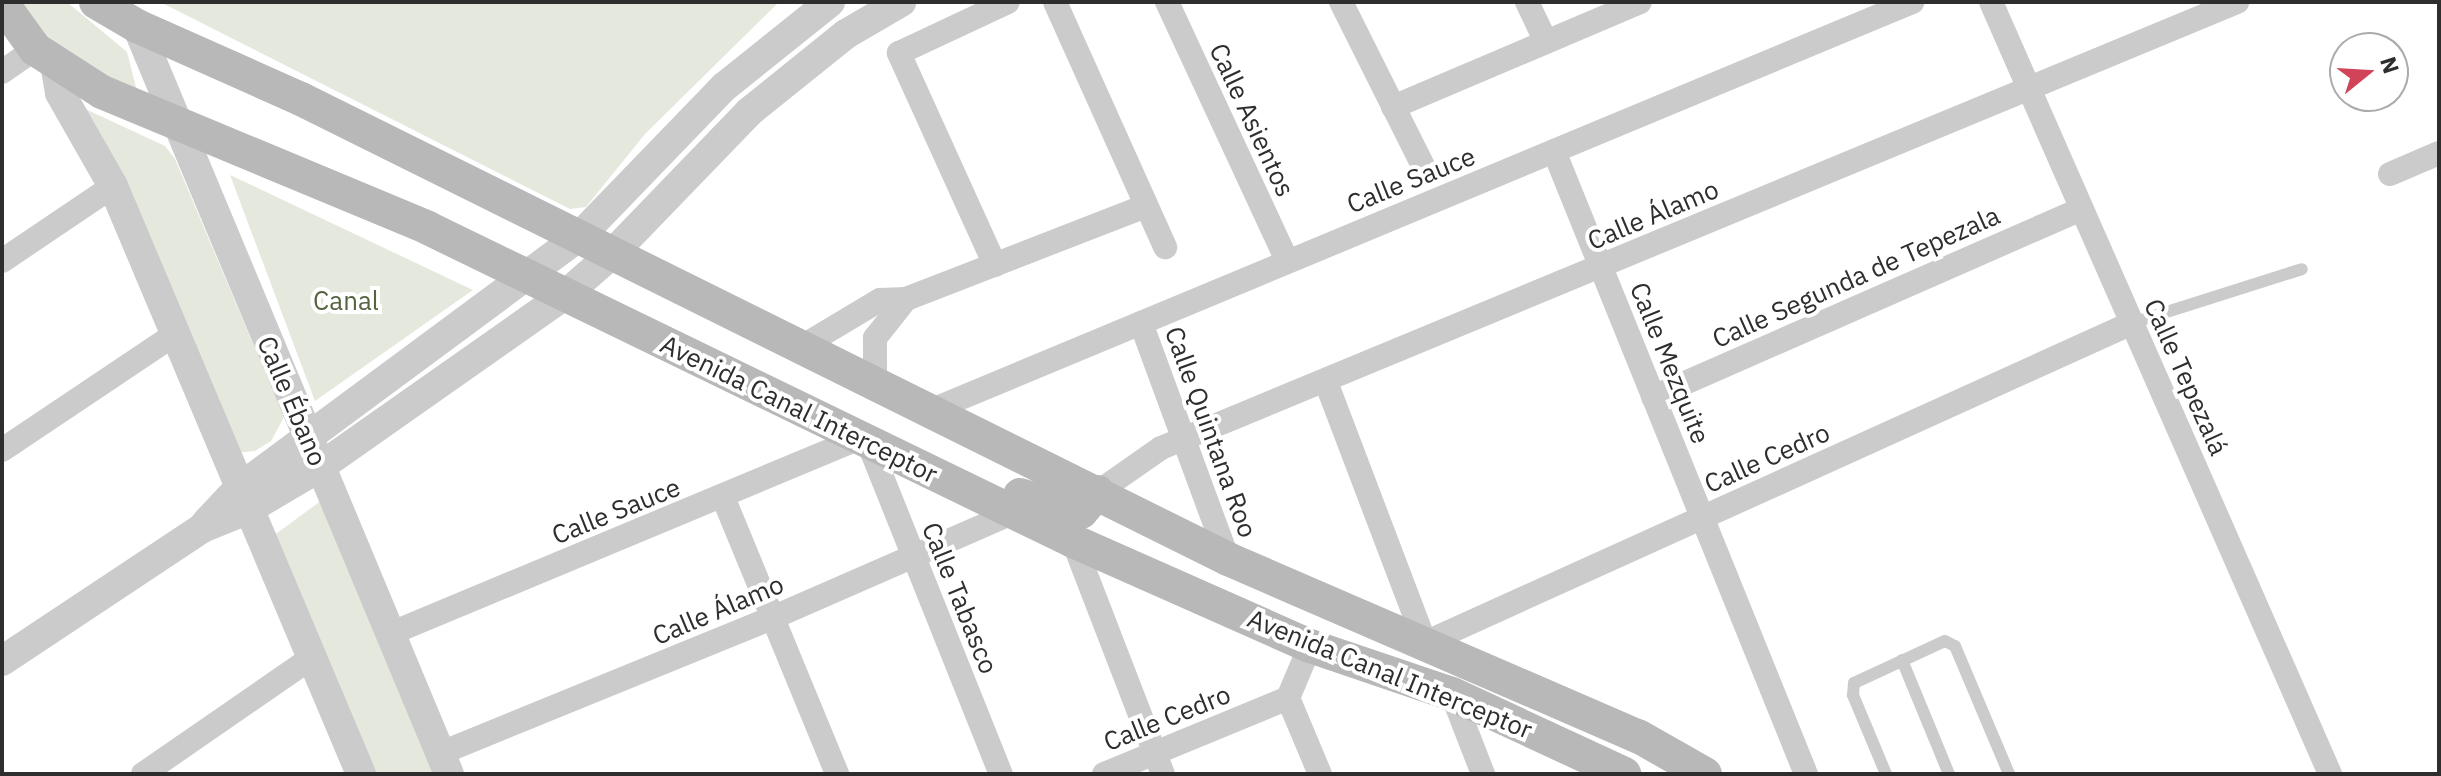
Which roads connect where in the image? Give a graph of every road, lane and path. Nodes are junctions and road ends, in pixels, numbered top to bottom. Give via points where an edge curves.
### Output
1 (96, 2) edge
2 (830, 2) edge
3 (901, 2) edge
4 (1008, 2) edge
5 (1055, 2) edge
6 (1167, 2) edge
7 (1341, 2) edge
8 (1527, 2) edge
9 (1640, 2) edge
10 (1912, 2) edge
11 (1991, 2) edge
12 (2237, 2) edge
13 (2, 3) edge
14 (137, 26) junction
15 (1546, 42) junction
16 (45, 56) junction
17 (2, 72) edge
18 (2029, 89) junction
19 (1393, 107) junction
20 (172, 120) junction
21 (1554, 151) junction
22 (2439, 153) edge
23 (1423, 166) dead end
24 (2390, 174) dead end
25 (113, 186) junction
26 (1146, 206) junction
27 (2082, 209) junction
28 (580, 236) junction
29 (1165, 247) dead end
30 (613, 253) junction
31 (2, 261) edge
32 (1287, 261) junction
33 (995, 265) junction
34 (1601, 267) junction
35 (2302, 269) dead end
36 (532, 276) junction
37 (565, 295) junction
38 (906, 299) junction
39 (1141, 323) junction
40 (2132, 323) junction
41 (175, 334) junction
42 (803, 346) junction
43 (875, 382) junction
44 (1326, 382) junction
45 (1653, 397) junction
46 (932, 410) junction
47 (308, 436) junction
48 (864, 440) junction
49 (1184, 440) junction
50 (2, 450) edge
51 (320, 467) junction
52 (931, 472) junction
53 (1098, 492) junction
54 (723, 497) junction
55 (242, 499) junction
56 (1015, 512) junction
57 (1702, 518) junction
58 (1073, 541) junction
59 (913, 556) junction
60 (1112, 557) junction
61 (1228, 559) junction
62 (772, 618) junction
63 (392, 633) junction
64 (1425, 643) junction
65 (1310, 646) junction
66 (310, 659) junction
67 (1902, 660) junction
68 (2, 661) edge
69 (1452, 694) junction
70 (1288, 698) junction
71 (445, 764) edge
72 (1159, 764) edge
73 (143, 774) edge
74 (361, 774) edge
75 (837, 774) edge
76 (1001, 774) edge
77 (1104, 774) edge
78 (1320, 774) edge
79 (1483, 774) edge
80 (1624, 774) edge
81 (1705, 774) edge
82 (1806, 774) edge
83 (1886, 774) edge
84 (1949, 774) edge
85 (2009, 774) edge
86 (2330, 774) edge

1 - 14 main road, Avenida Canal Interceptor
2 - 28 street via 724,87
3 - 30 street via 846,34 749,112
4 - 33 street via 899,53
5 - 26 street
6 - 32 street, Calle Asientos
7 - 19 street
8 - 15 street
9 - 15 street
10 - 21 street, Calle Sauce
11 - 18 street, Calle Tepezalá
12 - 18 street, Calle Álamo
13 - 16 main road, Avenida Canal Interceptor
14 - 20 street, Calle Ébano
14 - 28 main road, Avenida Canal Interceptor via 301,99
15 - 19 street
16 - 17 street
16 - 20 main road, Avenida Canal Interceptor via 102,92
16 - 25 street
18 - 27 street, Calle Tepezalá
18 - 34 street, Calle Álamo
19 - 23 street
20 - 36 main road, Avenida Canal Interceptor
20 - 47 street, Calle Ébano
21 - 32 street, Calle Sauce
21 - 34 street, Calle Mezquite
22 - 24 street
25 - 31 street
25 - 41 street
26 - 29 street
26 - 33 street
27 - 40 street, Calle Tepezalá
27 - 45 street, Calle Segunda de Tepezala
28 - 30 main road, Avenida Canal Interceptor
28 - 36 street
30 - 37 street
30 - 42 main road, Avenida Canal Interceptor
32 - 39 street, Calle Sauce
33 - 38 street
34 - 44 street, Calle Álamo
34 - 45 street, Calle Mezquite
35 - 40 lane
36 - 37 main road, Avenida Canal Interceptor
36 - 47 street
37 - 48 main road, Avenida Canal Interceptor
37 - 51 street
38 - 42 street via 880,300
38 - 43 street via 875,338
39 - 46 street, Calle Sauce
39 - 49 street, Calle Quintana Roo
40 - 57 street, Calle Cedro
40 - 86 street, Calle Tepezalá
41 - 50 street
41 - 55 street
42 - 43 main road, Avenida Canal Interceptor
43 - 46 main road, Avenida Canal Interceptor
44 - 49 street, Calle Álamo
44 - 64 street
45 - 57 street, Calle Mezquite
46 - 53 main road, Avenida Canal Interceptor
47 - 51 street, Calle Ébano
47 - 55 street
48 - 52 main road, Avenida Canal Interceptor
48 - 54 street, Calle Sauce
48 - 59 street, Calle Tabasco
49 - 53 street, Calle Álamo via 1142,458
49 - 61 street, Calle Quintana Roo
51 - 55 street
51 - 63 street, Calle Ébano
52 - 53 main road via 981,481 1081,512
52 - 56 main road, Avenida Canal Interceptor
53 - 61 main road, Avenida Canal Interceptor
54 - 62 street
54 - 63 street, Calle Sauce
55 - 66 street
55 - 68 street
56 - 58 main road, Avenida Canal Interceptor
56 - 59 street, Calle Álamo
57 - 64 street, Calle Cedro
57 - 82 street, Calle Mezquite
58 - 60 main road, Avenida Canal Interceptor
58 - 72 street
59 - 62 street, Calle Álamo
59 - 76 street, Calle Tabasco
60 - 61 main road via 1114,538 1126,532
60 - 65 main road, Avenida Canal Interceptor
61 - 64 main road, Avenida Canal Interceptor
62 - 71 street, Calle Álamo
62 - 75 street
63 - 71 street, Calle Ébano
64 - 81 main road, Avenida Canal Interceptor via 1638,736
65 - 69 main road, Avenida Canal Interceptor
65 - 70 street
66 - 73 street
66 - 74 street
67 - 83 lane via 1854,683 1853,695
67 - 84 lane
67 - 85 lane via 1945,641 1955,646
69 - 79 street
69 - 80 main road, Avenida Canal Interceptor
70 - 72 street, Calle Cedro
70 - 78 street
72 - 77 street, Calle Cedro

